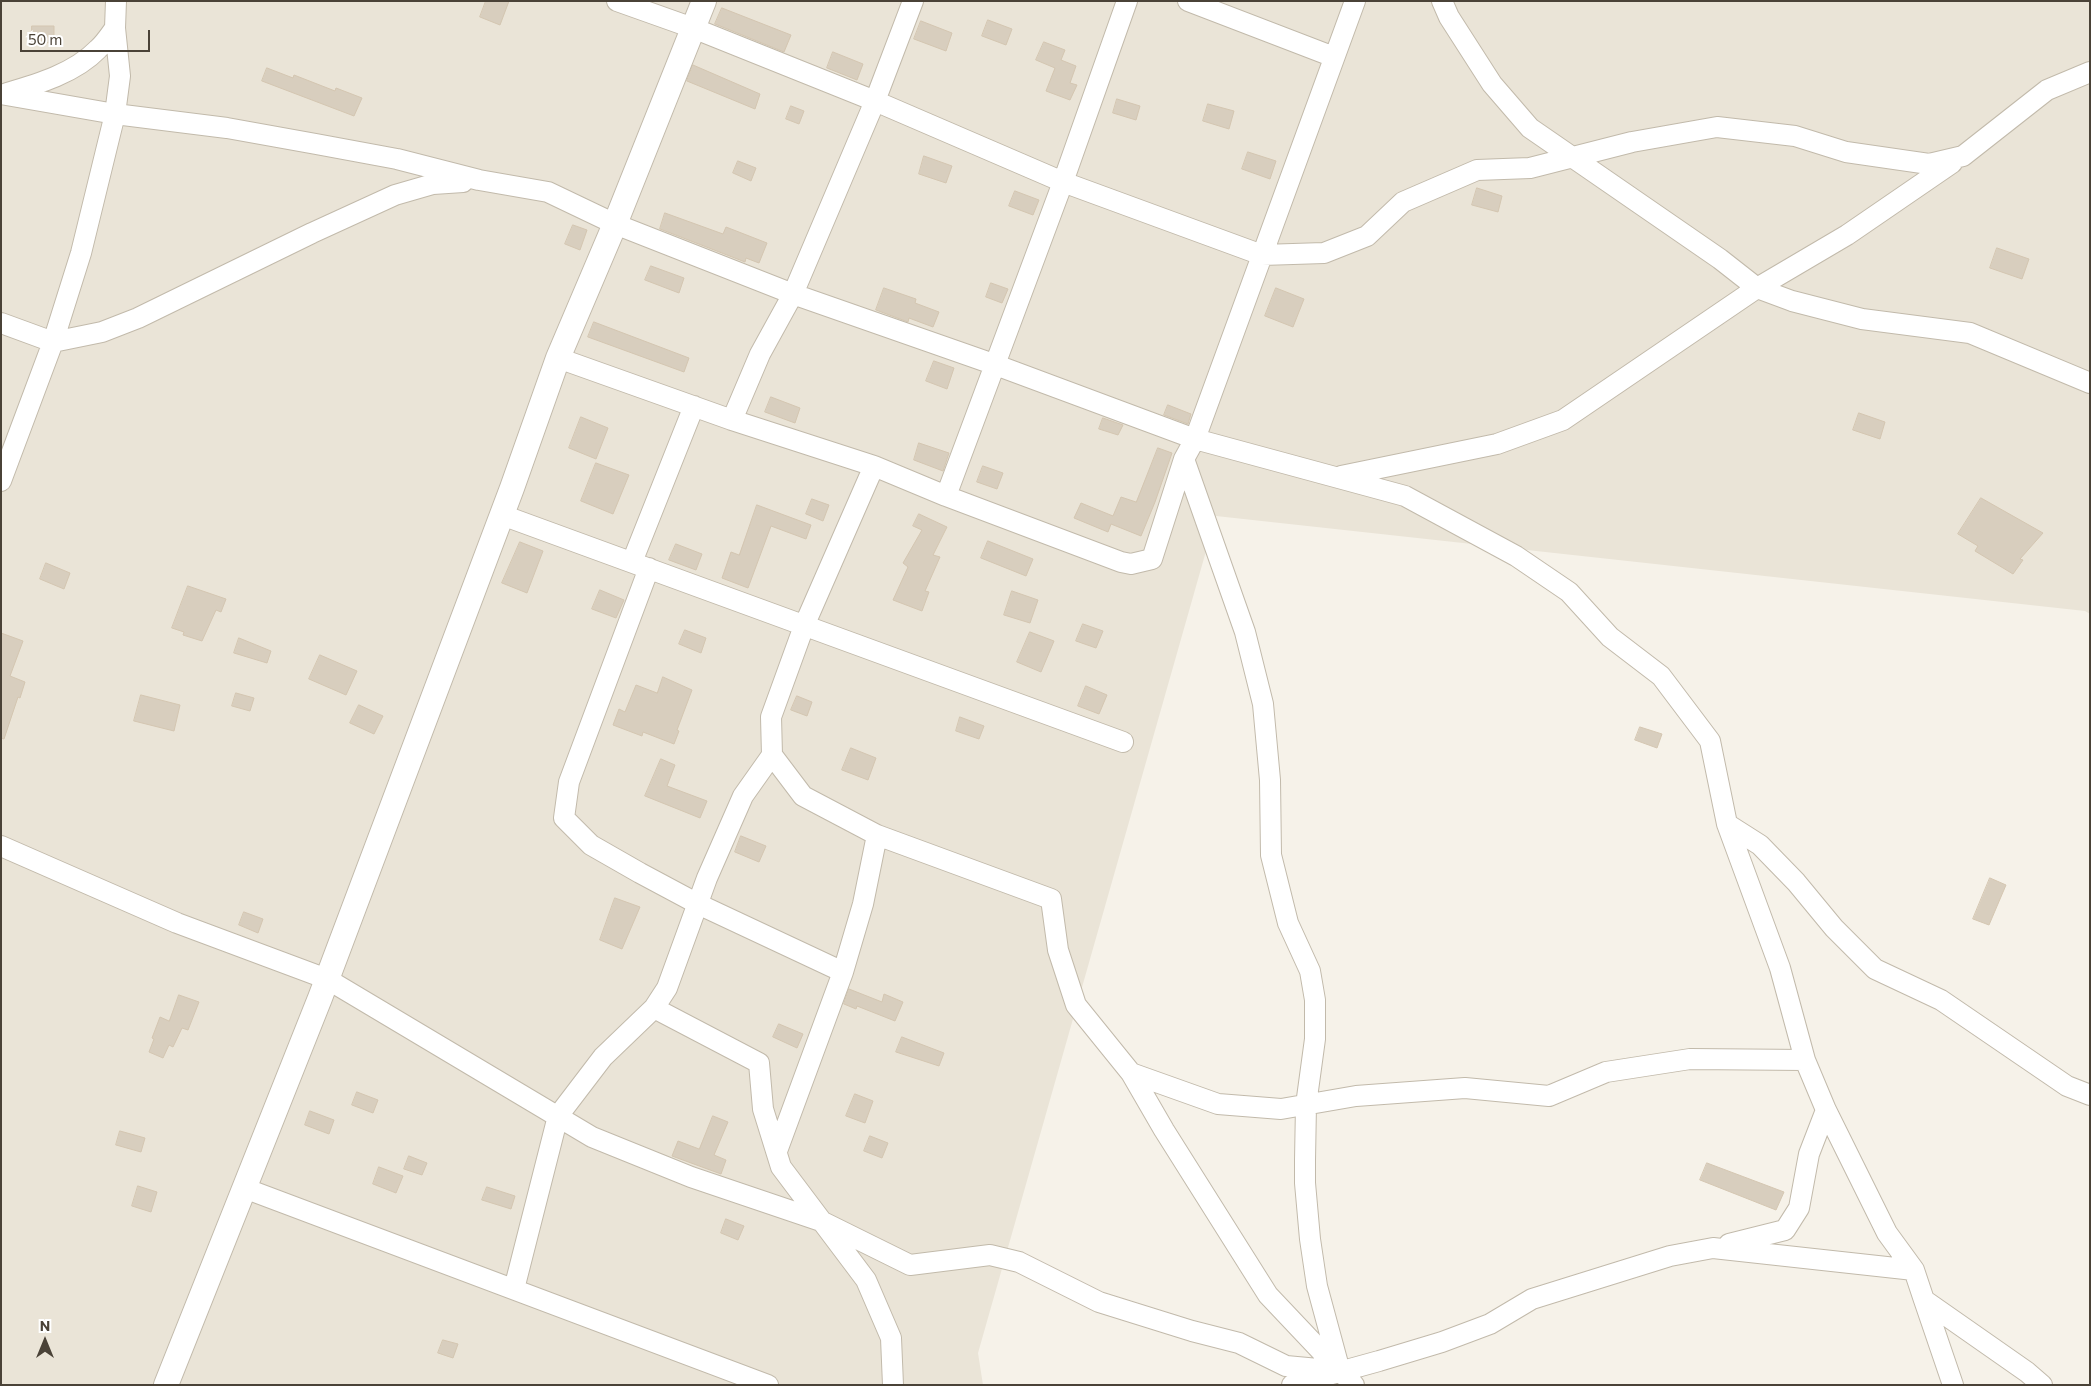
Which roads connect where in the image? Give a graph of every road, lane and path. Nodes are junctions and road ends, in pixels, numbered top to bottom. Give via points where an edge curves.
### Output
1 (116, 1) edge
2 (617, 1) edge
3 (704, 1) edge
4 (913, 1) edge
5 (1127, 1) edge
6 (1188, 1) edge
7 (1355, 1) edge
8 (1442, 1) edge
9 (115, 28) junction
10 (693, 28) junction
11 (1334, 57) junction
12 (2090, 72) edge
13 (2, 94) edge
14 (875, 101) junction
15 (115, 114) junction
16 (1963, 156) junction
17 (1574, 157) junction
18 (479, 180) junction
19 (1063, 182) junction
20 (615, 224) junction
21 (1262, 255) junction
22 (1757, 288) junction
23 (793, 294) junction
24 (1, 323) edge
25 (53, 342) junction
26 (558, 358) junction
27 (996, 365) junction
28 (2090, 383) edge
29 (694, 406) junction
30 (732, 420) junction
31 (1195, 439) junction
32 (1184, 459) junction
33 (874, 466) junction
34 (1337, 477) junction
35 (1, 481) edge
36 (946, 496) junction
37 (502, 516) junction
38 (640, 565) junction
39 (804, 626) junction
40 (1123, 742) dead end
41 (772, 754) junction
42 (1727, 824) junction
43 (877, 835) junction
44 (1, 846) edge
45 (698, 904) junction
46 (843, 972) junction
47 (327, 980) junction
48 (654, 1008) junction
49 (1805, 1060) junction
50 (1131, 1073) junction
51 (2090, 1095) edge
52 (1306, 1105) junction
53 (1826, 1110) junction
54 (558, 1116) junction
55 (776, 1151) junction
56 (244, 1188) junction
57 (821, 1221) junction
58 (1713, 1248) junction
59 (1914, 1270) junction
60 (514, 1289) junction
61 (1924, 1300) junction
62 (1347, 1378) edge
63 (166, 1385) edge
64 (768, 1385) edge
65 (893, 1385) edge
66 (1292, 1385) edge
67 (1953, 1385) edge
68 (2042, 1385) edge

1 - 9 street
2 - 10 street
3 - 10 street
4 - 14 street
5 - 19 street
6 - 11 street
7 - 11 street
8 - 17 street via 1492,84 1530,128
9 - 13 street via 98,50 70,69 48,81
9 - 15 street via 120,76
10 - 14 street
10 - 20 street
11 - 21 street
12 - 16 street via 2047,90
13 - 15 street
14 - 19 street
14 - 23 street
15 - 18 street via 227,128 397,159
15 - 25 street via 82,253
16 - 17 street via 1929,164 1846,152 1795,136 1717,127 1632,142
16 - 22 street via 1848,235
17 - 21 street via 1530,168 1477,170 1403,202 1367,236 1324,253
17 - 22 street
18 - 20 street via 548,192
18 - 25 street via 433,184 395,195 138,318 102,332
19 - 21 street
19 - 27 street
20 - 23 street
20 - 26 street
21 - 31 street
22 - 28 street via 1792,301 1862,319 1970,332
22 - 34 street via 1563,420 1497,444
23 - 27 street
23 - 30 street via 760,354
24 - 25 street
25 - 35 street
26 - 29 street
26 - 37 street
27 - 31 street
27 - 36 street
29 - 30 street
29 - 38 street
30 - 33 street
31 - 32 street
31 - 34 street
32 - 36 street via 1152,559 1131,564
32 - 52 street via 1245,632 1263,704 1270,780 1271,856 1288,922 1310,971 1315,1000 1315,1039
33 - 36 street
33 - 39 street
34 - 42 street via 1405,496 1516,556 1569,592 1610,638 1661,676 1710,741
37 - 38 street
37 - 47 street
38 - 39 street
38 - 45 street via 569,782 564,818 591,844
39 - 40 street
39 - 41 street via 772,717
41 - 43 street via 803,796
41 - 45 street via 743,796
42 - 49 street via 1780,968
42 - 51 street via 1760,844 1875,969 1941,1000 2068,1086
43 - 46 street via 863,904
43 - 50 street via 1051,899 1058,950 1076,1005
44 - 47 street via 177,923
45 - 46 street
45 - 48 street via 667,988
46 - 55 street
47 - 54 street
47 - 56 street
48 - 54 street via 603,1057
48 - 55 street via 759,1063 763,1109
49 - 52 street via 1690,1059 1606,1072 1549,1096 1465,1088 1356,1096
49 - 53 street
50 - 52 street via 1218,1104 1281,1109
50 - 62 street via 1268,1295
52 - 62 street via 1304,1183 1310,1239 1318,1286
53 - 58 street via 1809,1154 1799,1208 1785,1230
53 - 59 street via 1887,1234
54 - 57 street via 592,1137 692,1177
54 - 60 street
55 - 57 street via 781,1167
56 - 60 street
56 - 63 street
57 - 62 street via 910,1265 990,1255 1018,1262 1099,1302 1239,1343 1286,1366
57 - 65 street via 866,1280 891,1338
58 - 59 street
58 - 62 street via 1670,1256 1532,1299 1490,1324 1379,1362
59 - 61 street
60 - 64 street
61 - 67 street
61 - 68 street
62 - 66 street

